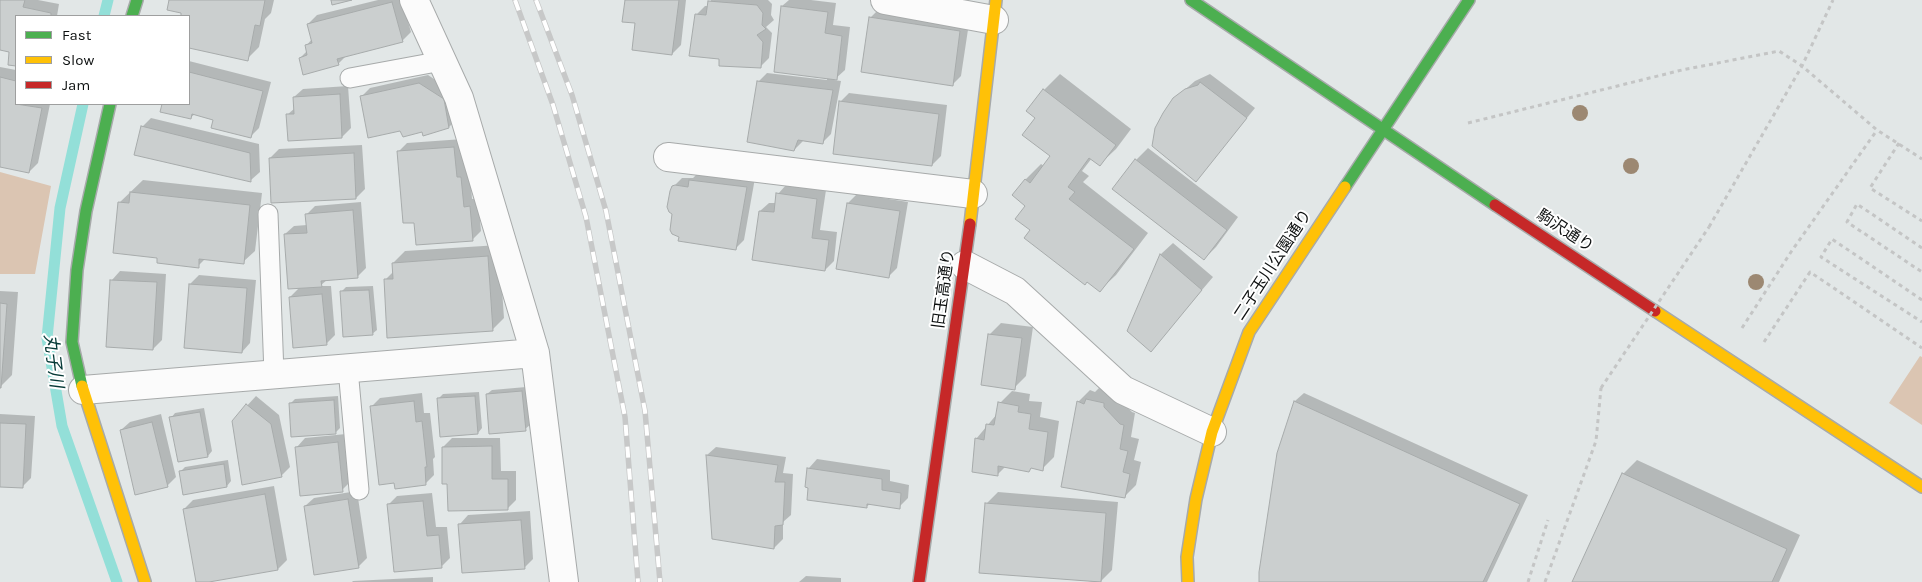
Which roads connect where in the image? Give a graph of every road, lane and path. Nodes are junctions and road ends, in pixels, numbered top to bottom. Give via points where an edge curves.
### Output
1 (137, 0) edge
2 (414, 0) edge
3 (885, 0) edge
4 (1191, 0) edge
5 (1470, 0) edge
6 (1833, 0) edge
7 (995, 10) edge
8 (132, 15) edge
9 (442, 61) junction
10 (1802, 66) junction
11 (350, 78) dead end
12 (110, 105) edge
13 (1468, 123) dead end
14 (1382, 129) junction
15 (1877, 130) junction
16 (1899, 144) junction
17 (668, 157) dead end
18 (1922, 159) edge
19 (973, 194) junction
20 (268, 214) dead end
21 (1922, 221) edge
22 (1922, 248) edge
23 (964, 265) junction
24 (1922, 272) edge
25 (1922, 300) edge
26 (1922, 322) edge
27 (1739, 333) dead end
28 (1761, 347) dead end
29 (1922, 348) edge
30 (536, 354) junction
31 (348, 369) junction
32 (274, 374) junction
33 (83, 390) junction
34 (1212, 432) junction
35 (1922, 487) edge
36 (360, 490) dead end
37 (1548, 520) dead end
38 (145, 582) edge
39 (564, 582) edge
40 (918, 582) edge
41 (1188, 582) edge
42 (1528, 582) edge
43 (1546, 582) edge

1 - 8 street
2 - 9 street
3 - 7 street
4 - 14 street, 駒沢通り
5 - 14 street, 二子玉川公園通り
6 - 10 path
7 - 19 street, 旧玉高通り
9 - 11 lane
9 - 30 street via 459,98
10 - 13 path via 1779,51 1682,70
10 - 15 path
10 - 43 path, bridge via 1709,227 1601,388 1596,441
12 - 33 street via 86,211 77,270 72,342
14 - 34 street, 二子玉川公園通り via 1248,332
14 - 35 street, 駒沢通り
15 - 16 path
15 - 27 path
16 - 18 path
16 - 21 path via 1870,188
17 - 19 street
19 - 23 street, 旧玉高通り
20 - 32 lane
22 - 24 path via 1857,204 1847,222
23 - 34 street via 1015,291 1123,390
23 - 40 street, 旧玉高通り
25 - 26 path via 1832,239 1821,257
28 - 29 path via 1810,272
30 - 31 street
30 - 39 street
31 - 32 street
31 - 36 lane
32 - 33 street
33 - 38 street
34 - 41 street, 二子玉川公園通り via 1196,499 1187,557
37 - 42 path

